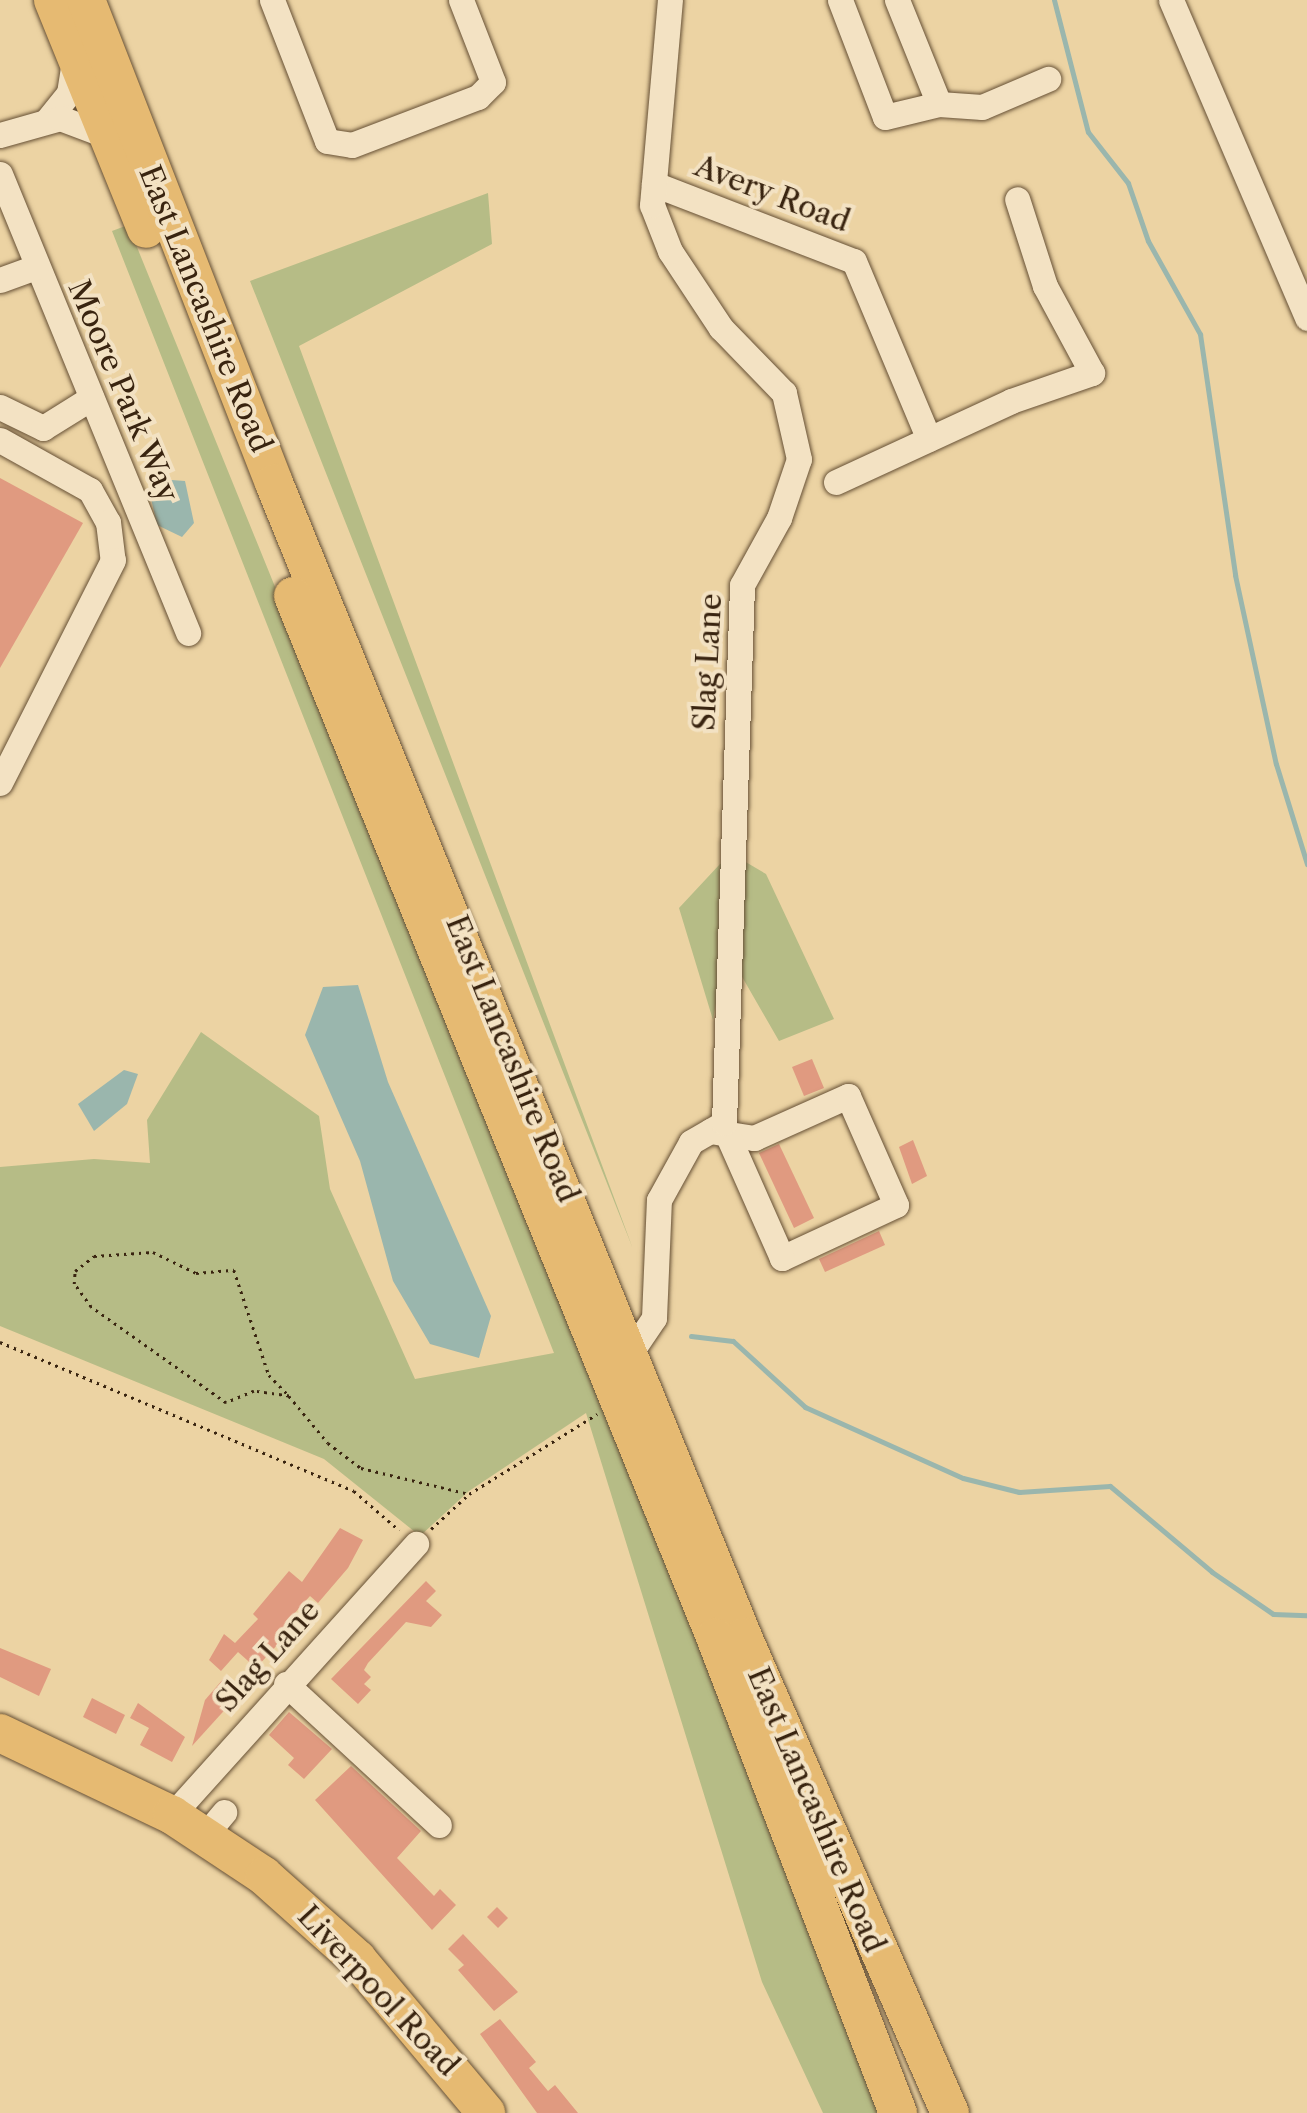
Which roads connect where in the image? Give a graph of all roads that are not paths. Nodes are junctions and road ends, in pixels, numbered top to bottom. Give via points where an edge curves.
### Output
1 (53, 0) edge
2 (86, 0) edge
3 (272, 0) edge
4 (461, 0) edge
5 (670, 0) edge
6 (840, 0) edge
7 (898, 0) edge
8 (1171, 0) edge
9 (75, 53) junction
10 (1048, 79) dead end
11 (939, 104) junction
12 (48, 118) junction
13 (0, 135) edge
14 (108, 136) junction
15 (0, 174) edge
16 (654, 184) junction
17 (1017, 199) dead end
18 (36, 266) junction
19 (0, 280) edge
20 (1307, 318) edge
21 (91, 398) junction
22 (0, 407) edge
23 (929, 439) junction
24 (0, 440) edge
25 (836, 482) dead end
26 (188, 633) dead end
27 (0, 783) edge
28 (719, 1132) junction
29 (626, 1377) junction
30 (416, 1544) road end
31 (286, 1684) junction
32 (0, 1733) edge
33 (172, 1815) junction
34 (439, 1825) dead end
35 (890, 1984) junction
36 (486, 2113) edge
37 (898, 2113) edge
38 (926, 2113) edge
39 (950, 2113) edge

1 - 9 highway, East Lancashire Road
2 - 29 highway, East Lancashire Road
3 - 4 street via 327,140 352,145 478,96 493,82
5 - 16 street, Slag Lane
6 - 11 street via 885,117
7 - 11 street
8 - 20 street
9 - 12 street via 69,93
9 - 14 highway, East Lancashire Road
10 - 11 street via 982,108
12 - 13 street
12 - 14 street via 88,123
14 - 29 highway, East Lancashire Road
15 - 18 street, Moore Park Way
16 - 23 street, Avery Road via 854,261
16 - 28 street, Slag Lane via 652,204 670,251 721,328 784,393 800,459 779,518 742,585
17 - 23 street via 1045,286 1092,373
18 - 19 street
18 - 21 street, Moore Park Way
21 - 22 street via 43,428
21 - 26 street, Moore Park Way
23 - 25 street
24 - 27 street via 90,490 108,522 114,560
28 - 28 street via 754,1138 848,1096 896,1205 782,1258
28 - 29 street, Slag Lane via 691,1142 659,1200 654,1318
29 - 35 highway, East Lancashire Road
29 - 37 highway, East Lancashire Road
30 - 31 street, Slag Lane
31 - 33 street, Slag Lane
31 - 34 street
32 - 33 highway, Liverpool Road
33 - 36 highway, Liverpool Road via 214,1824 357,1959
35 - 38 highway
35 - 39 highway, East Lancashire Road

